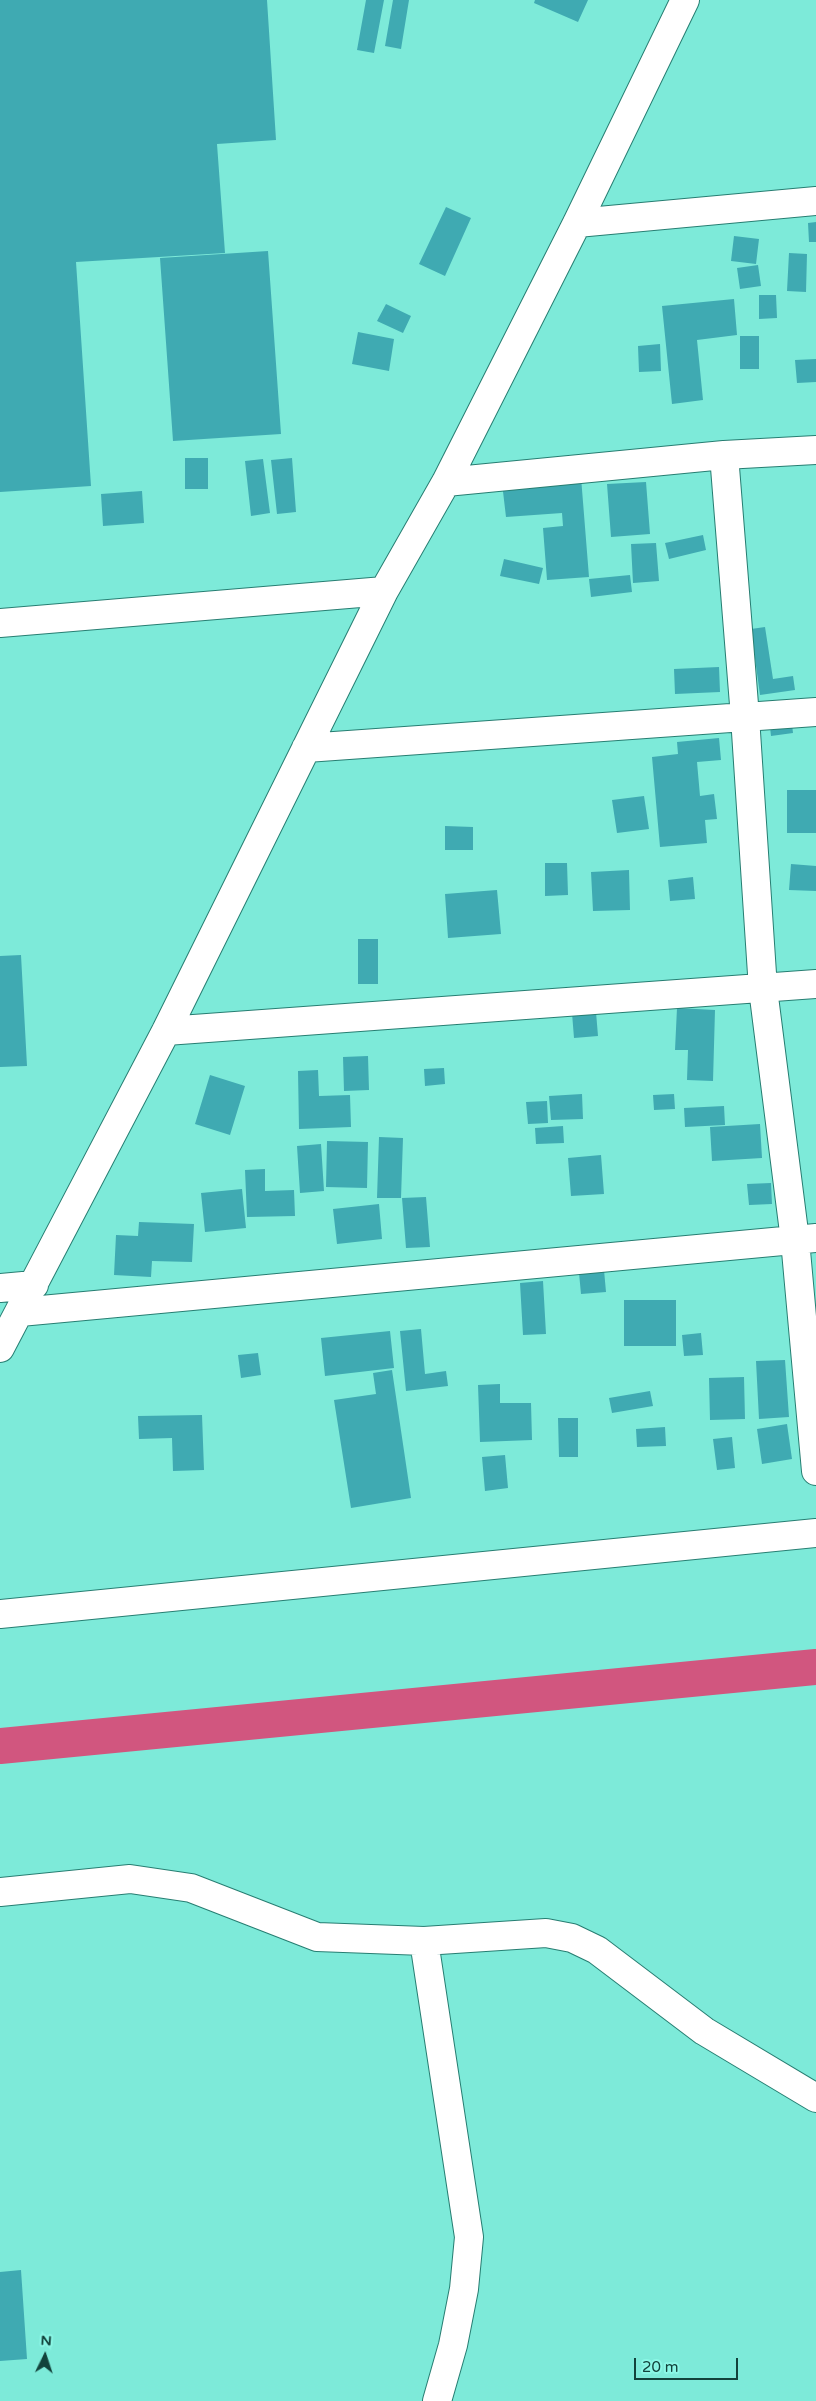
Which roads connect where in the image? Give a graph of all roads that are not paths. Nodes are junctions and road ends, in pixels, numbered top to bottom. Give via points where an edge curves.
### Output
1 (685, 0) edge
2 (816, 201) edge
3 (577, 223) junction
4 (816, 450) edge
5 (724, 455) junction
6 (446, 482) junction
7 (384, 592) junction
8 (0, 623) edge
9 (816, 712) edge
10 (745, 717) junction
11 (306, 748) junction
12 (816, 984) edge
13 (763, 989) junction
14 (166, 1031) junction
15 (806, 1239) edge
16 (34, 1285) junction
17 (0, 1288) edge
18 (20, 1312) junction
19 (0, 1348) edge
20 (816, 1471) edge
21 (816, 1533) edge
22 (0, 1614) edge
23 (0, 1892) edge
24 (424, 1941) junction
25 (816, 2098) edge
26 (437, 2401) edge

1 - 3 street
2 - 3 street
3 - 6 street
4 - 5 street
5 - 6 street
5 - 10 street
6 - 7 street
7 - 8 street
7 - 11 street
9 - 10 street
10 - 11 street
10 - 13 street
11 - 14 street
12 - 13 street
13 - 14 street
13 - 15 street
14 - 16 street
15 - 18 street
15 - 20 street
16 - 17 street
16 - 18 street
18 - 19 street
21 - 22 street
23 - 24 street via 130,1879 191,1888 317,1937
24 - 25 street via 546,1934 572,1938 597,1950 704,2031
24 - 26 street via 469,2237 464,2289 453,2346

